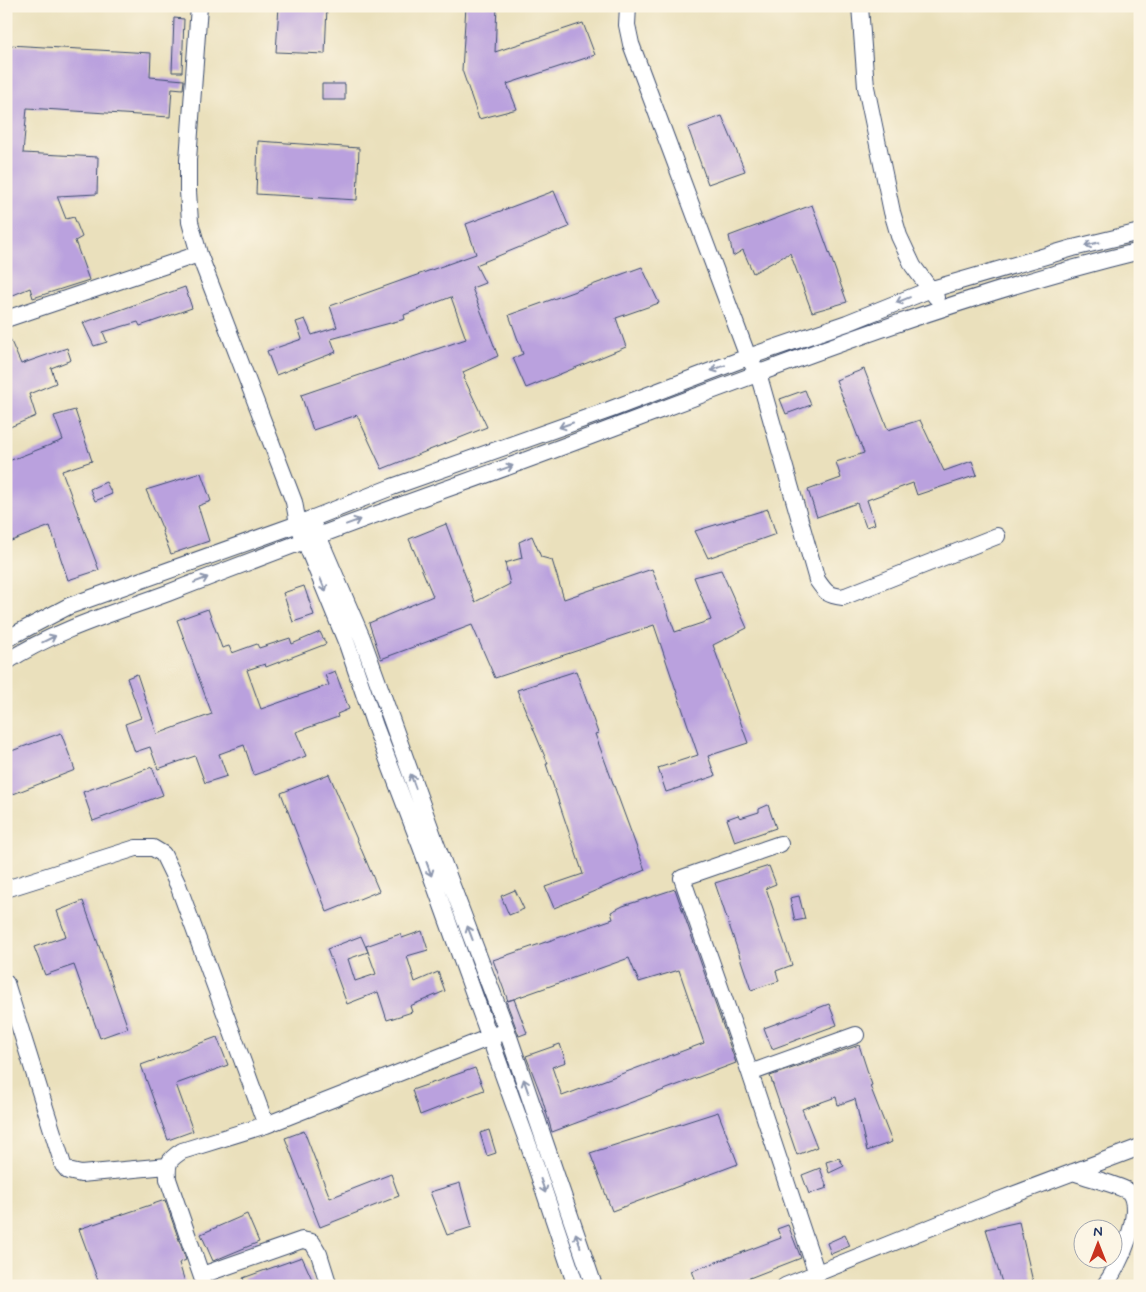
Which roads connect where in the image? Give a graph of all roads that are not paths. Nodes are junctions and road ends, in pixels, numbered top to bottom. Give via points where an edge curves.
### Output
1 (199, 6) edge
2 (628, 6) edge
3 (860, 6) edge
4 (1140, 232) edge
5 (1140, 251) edge
6 (199, 254) junction
7 (930, 290) junction
8 (944, 307) junction
9 (6, 319) edge
10 (748, 357) junction
11 (758, 373) junction
12 (304, 521) junction
13 (997, 536) dead end
14 (311, 537) junction
15 (6, 639) edge
16 (354, 641) junction
17 (6, 662) edge
18 (391, 721) junction
19 (375, 726) junction
20 (428, 844) junction
21 (780, 844) dead end
22 (6, 889) edge
23 (6, 982) edge
24 (507, 1030) junction
25 (856, 1035) dead end
26 (489, 1038) junction
27 (750, 1073) junction
28 (266, 1125) junction
29 (1140, 1147) edge
30 (538, 1149) junction
31 (167, 1166) junction
32 (1073, 1172) junction
33 (1139, 1221) edge
34 (817, 1274) junction
35 (204, 1281) edge
36 (329, 1286) edge
37 (576, 1286) edge
38 (594, 1286) edge
39 (785, 1286) edge
40 (1104, 1286) edge

1 - 6 street via 188,191 190,222
2 - 10 street via 627,26 631,44
3 - 7 street via 866,88 892,212 913,266
4 -> 7 street
5 - 8 street
6 - 9 street
6 - 12 street
7 - 8 street
7 -> 10 street
8 - 11 street
10 - 11 street
10 -> 12 street
11 - 13 street via 816,580 825,592 843,597
14 -> 11 street
12 - 14 street
12 - 15 street via 69,606
14 - 16 street
17 -> 14 street via 60,634
16 - 18 street
16 - 19 street
18 - 19 street
20 -> 18 street
19 - 20 street
24 -> 20 street
20 -> 26 street
21 - 27 street via 682,878
22 - 28 street via 136,848 152,848 163,854 178,885
23 - 31 street via 63,1166 68,1171 81,1174
24 - 26 street
30 -> 24 street
25 - 27 street
26 - 28 street
26 - 30 street
27 - 34 street
28 - 31 street via 182,1151 172,1157
29 - 32 street
30 -> 37 street
38 -> 30 street
31 - 35 street via 168,1179
32 - 33 street via 1129,1192 1137,1202
32 - 34 street
33 - 40 street via 1128,1250
34 - 39 street
35 - 36 street via 302,1240 312,1242

